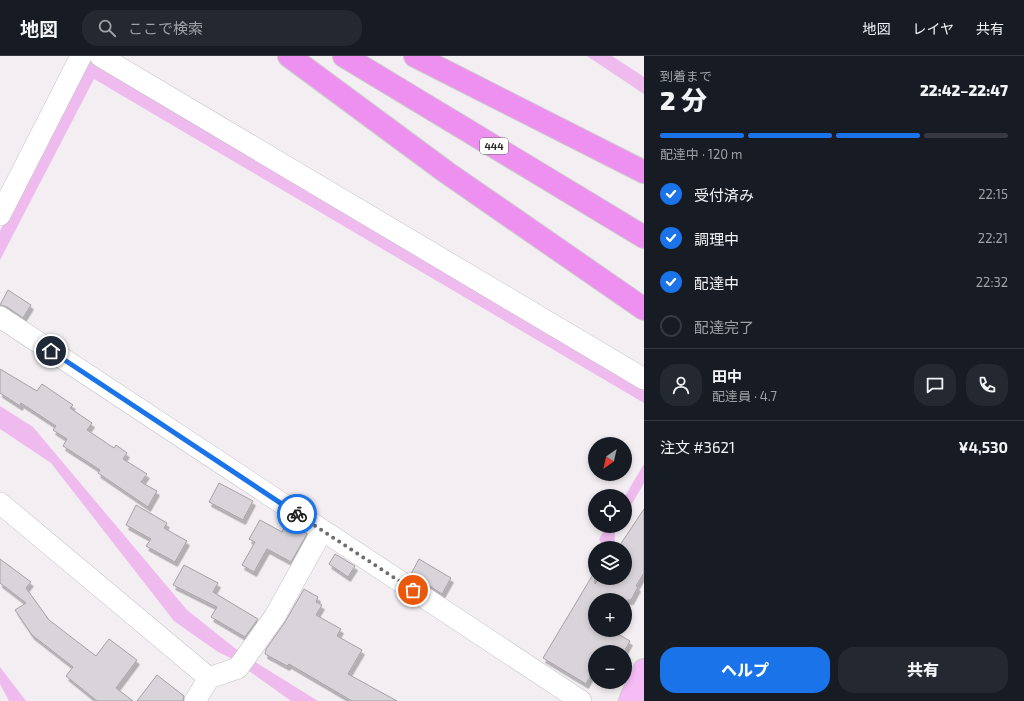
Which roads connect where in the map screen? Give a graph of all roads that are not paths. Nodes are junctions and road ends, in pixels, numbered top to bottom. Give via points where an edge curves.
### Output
1 (81, 56) edge
2 (100, 56) edge
3 (288, 56) edge
4 (344, 56) edge
5 (416, 56) edge
6 (644, 172) edge
7 (0, 215) edge
8 (644, 237) edge
9 (644, 309) edge
10 (0, 317) edge
11 (644, 379) edge
12 (0, 503) edge
13 (322, 531) junction
14 (644, 670) edge
15 (209, 678) junction
16 (195, 701) edge
17 (581, 701) edge
18 (630, 701) edge

1 - 7 street
2 - 11 street
3 - 9 highway via 453,176
4 - 8 highway, 444
5 - 6 highway
10 - 13 street
12 - 15 street
13 - 15 street via 275,616 238,668
13 - 17 street
14 - 18 main road
15 - 16 street

